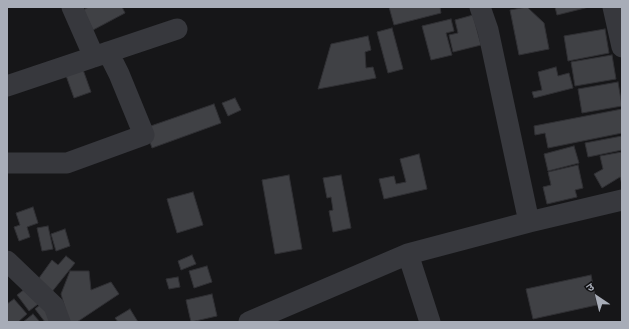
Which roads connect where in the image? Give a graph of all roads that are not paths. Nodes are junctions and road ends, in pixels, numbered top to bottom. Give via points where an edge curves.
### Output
1 (72, 7) edge
2 (480, 7) edge
3 (613, 7) edge
4 (177, 29) dead end
5 (622, 47) edge
6 (101, 55) junction
7 (7, 86) edge
8 (7, 163) edge
9 (622, 200) edge
10 (529, 222) junction
11 (408, 254) junction
12 (7, 261) edge
13 (263, 320) edge
14 (60, 322) edge
15 (430, 322) edge

1 - 6 street
2 - 10 street via 488,30
3 - 5 street
4 - 6 street
6 - 7 street
6 - 8 street via 119,74 144,135 67,163
9 - 10 street
10 - 11 street
11 - 13 street
11 - 15 street
12 - 14 street via 54,306

